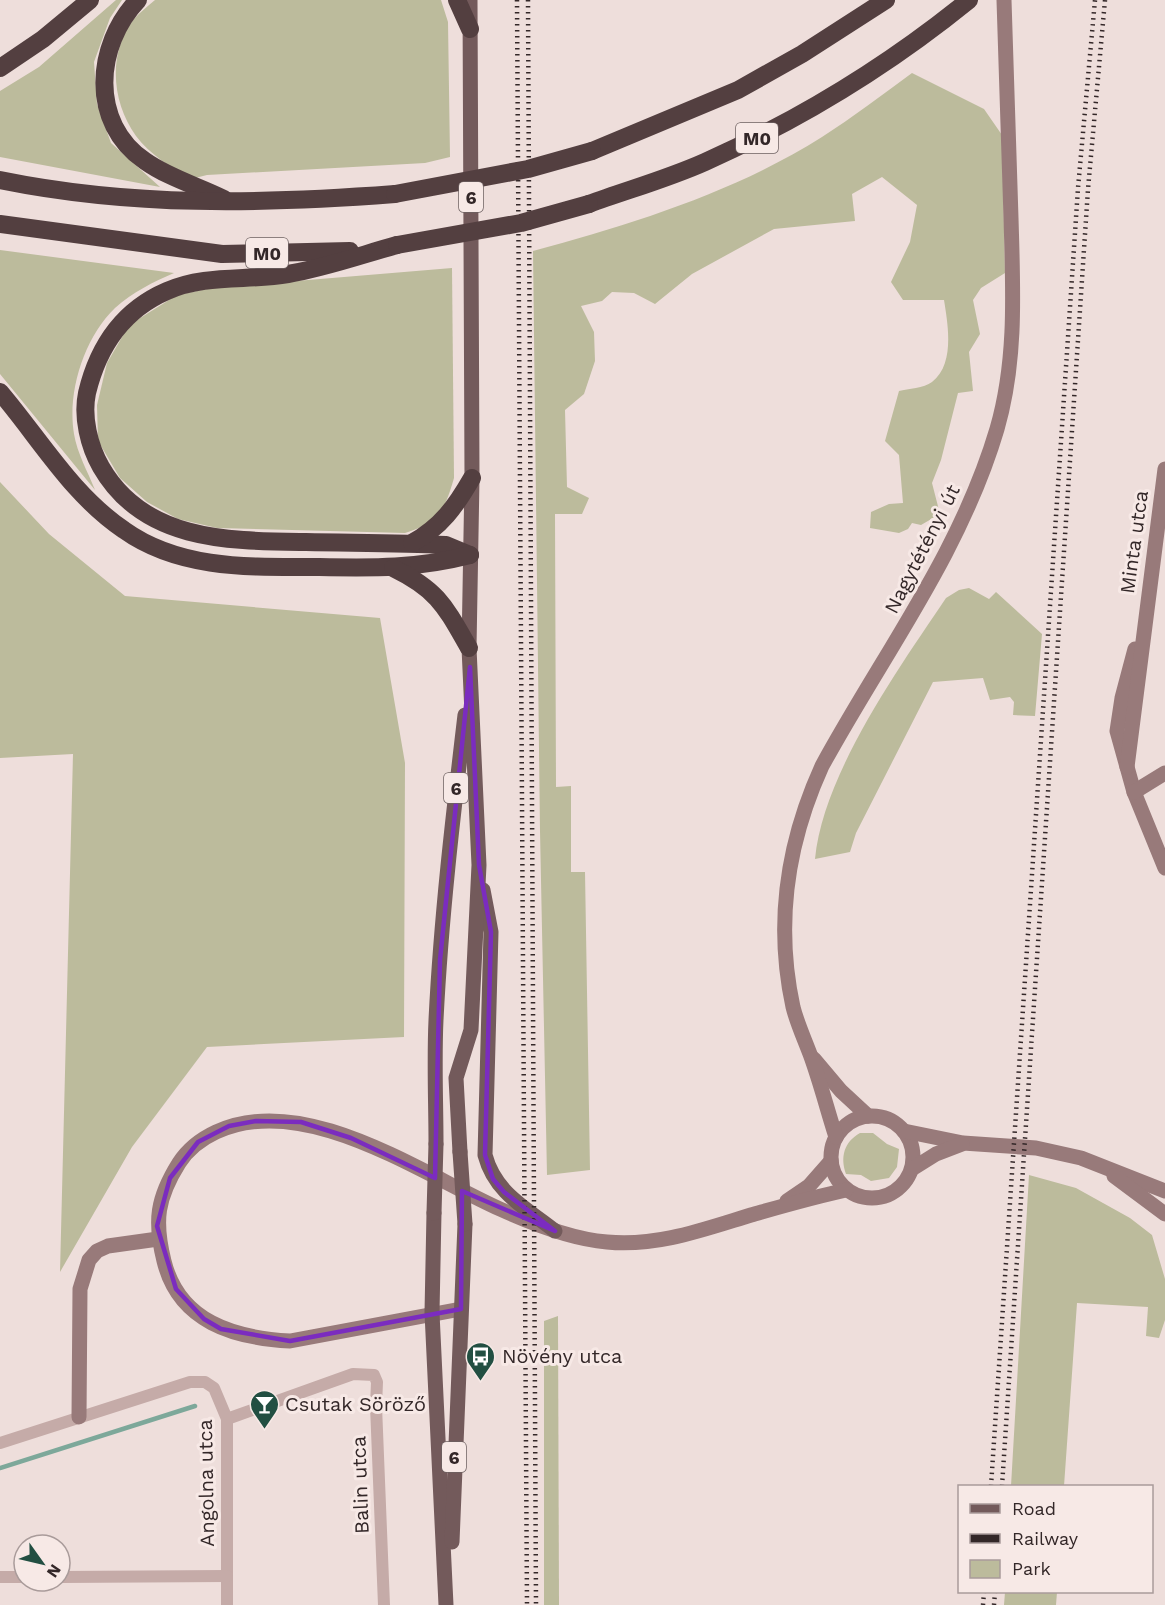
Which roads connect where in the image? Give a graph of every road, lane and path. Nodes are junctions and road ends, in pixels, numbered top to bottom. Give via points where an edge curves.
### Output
1 (90, 0) edge
2 (138, 0) edge
3 (457, 0) edge
4 (470, 0) edge
5 (886, 0) edge
6 (969, 0) edge
7 (1004, 0) edge
8 (470, 29) junction
9 (0, 68) edge
10 (0, 180) edge
11 (230, 203) junction
12 (0, 225) edge
13 (397, 245) junction
14 (0, 392) edge
15 (1165, 470) edge
16 (472, 478) junction
17 (412, 543) junction
18 (470, 555) junction
19 (392, 568) junction
20 (469, 648) junction
21 (470, 667) junction
22 (1165, 773) edge
23 (1134, 792) junction
24 (478, 865) junction
25 (1165, 868) edge
26 (810, 1055) junction
27 (868, 1116) junction
28 (904, 1131) junction
29 (836, 1137) junction
30 (963, 1143) junction
31 (831, 1161) junction
32 (1104, 1168) junction
33 (912, 1169) junction
34 (846, 1190) junction
35 (1165, 1191) edge
36 (779, 1207) junction
37 (1165, 1214) edge
38 (555, 1231) junction
39 (158, 1239) junction
40 (460, 1309) junction
41 (432, 1313) junction
42 (79, 1417) junction
43 (227, 1419) junction
44 (0, 1443) edge
45 (227, 1576) junction
46 (72, 1577) edge
47 (227, 1605) edge
48 (384, 1605) edge
49 (448, 1605) edge

1 - 9 highway
2 - 11 highway via 111,38 105,61 103,80 118,131 143,160
3 - 8 highway
4 - 8 main road, 6
5 - 11 highway, bridge via 738,90 592,151 528,169 395,194
6 - 13 highway, M0, bridge via 912,45 823,100 702,164 589,204 521,223
7 - 26 main road, Nagytétényi út via 1013,273 1012,350 1006,393 992,445 958,533 822,766 794,840 786,898 786,969 793,1008
8 - 16 main road, 6
10 - 11 highway via 124,197
12 - 13 highway, M0 via 222,254 349,251
13 - 17 highway via 288,274 197,283 168,290 136,308 104,345 93,365 86,398 87,424 94,454 107,478 122,496 167,526 235,541
14 - 19 highway via 76,488 124,531 152,546 182,558 215,564
15 - 23 main road, Minta utca via 1145,621 1118,716 1117,731
16 - 17 highway via 439,525
16 - 18 main road, 6
17 - 18 highway via 446,545
18 - 19 highway via 430,565
18 - 20 main road, 6
19 - 20 highway via 422,582 436,595
20 - 21 main road, 6
21 - 24 main road, 6
21 - 41 main road, 6, bridge via 439,970
22 - 23 main road
23 - 25 main road
24 - 38 main road via 491,932 485,1155 493,1179 504,1191
24 - 40 main road, 6, bridge via 471,1030 456,1078 465,1224
26 - 27 main road, Nagytétényi út
26 - 29 main road, Nagytétényi út
27 - 28 main road via 882,1116
27 - 29 main road via 844,1126
28 - 30 main road
28 - 33 main road via 914,1156
29 - 31 main road
30 - 32 main road via 1035,1148 1082,1158
30 - 33 main road
31 - 34 main road via 838,1182
31 - 36 main road via 809,1186
32 - 35 main road
32 - 37 main road
33 - 34 main road via 906,1181 886,1196 865,1198
34 - 36 main road
36 - 38 main road via 692,1233 634,1243 597,1241
38 - 39 main road via 351,1138 301,1122 277,1120 229,1126 190,1150 170,1178 162,1199
39 - 41 main road via 165,1267 189,1306 222,1329 242,1335 290,1341 312,1339
39 - 42 main road via 108,1246 89,1260 80,1289
40 - 41 main road
40 - 49 main road, 6
41 - 49 main road, 6
42 - 43 street, Angolna utca via 190,1382 205,1382 214,1388
42 - 44 street
43 - 45 street, Angolna utca
43 - 48 street, Balin utca via 353,1374 374,1375
45 - 46 street
45 - 47 street, Angolna utca

